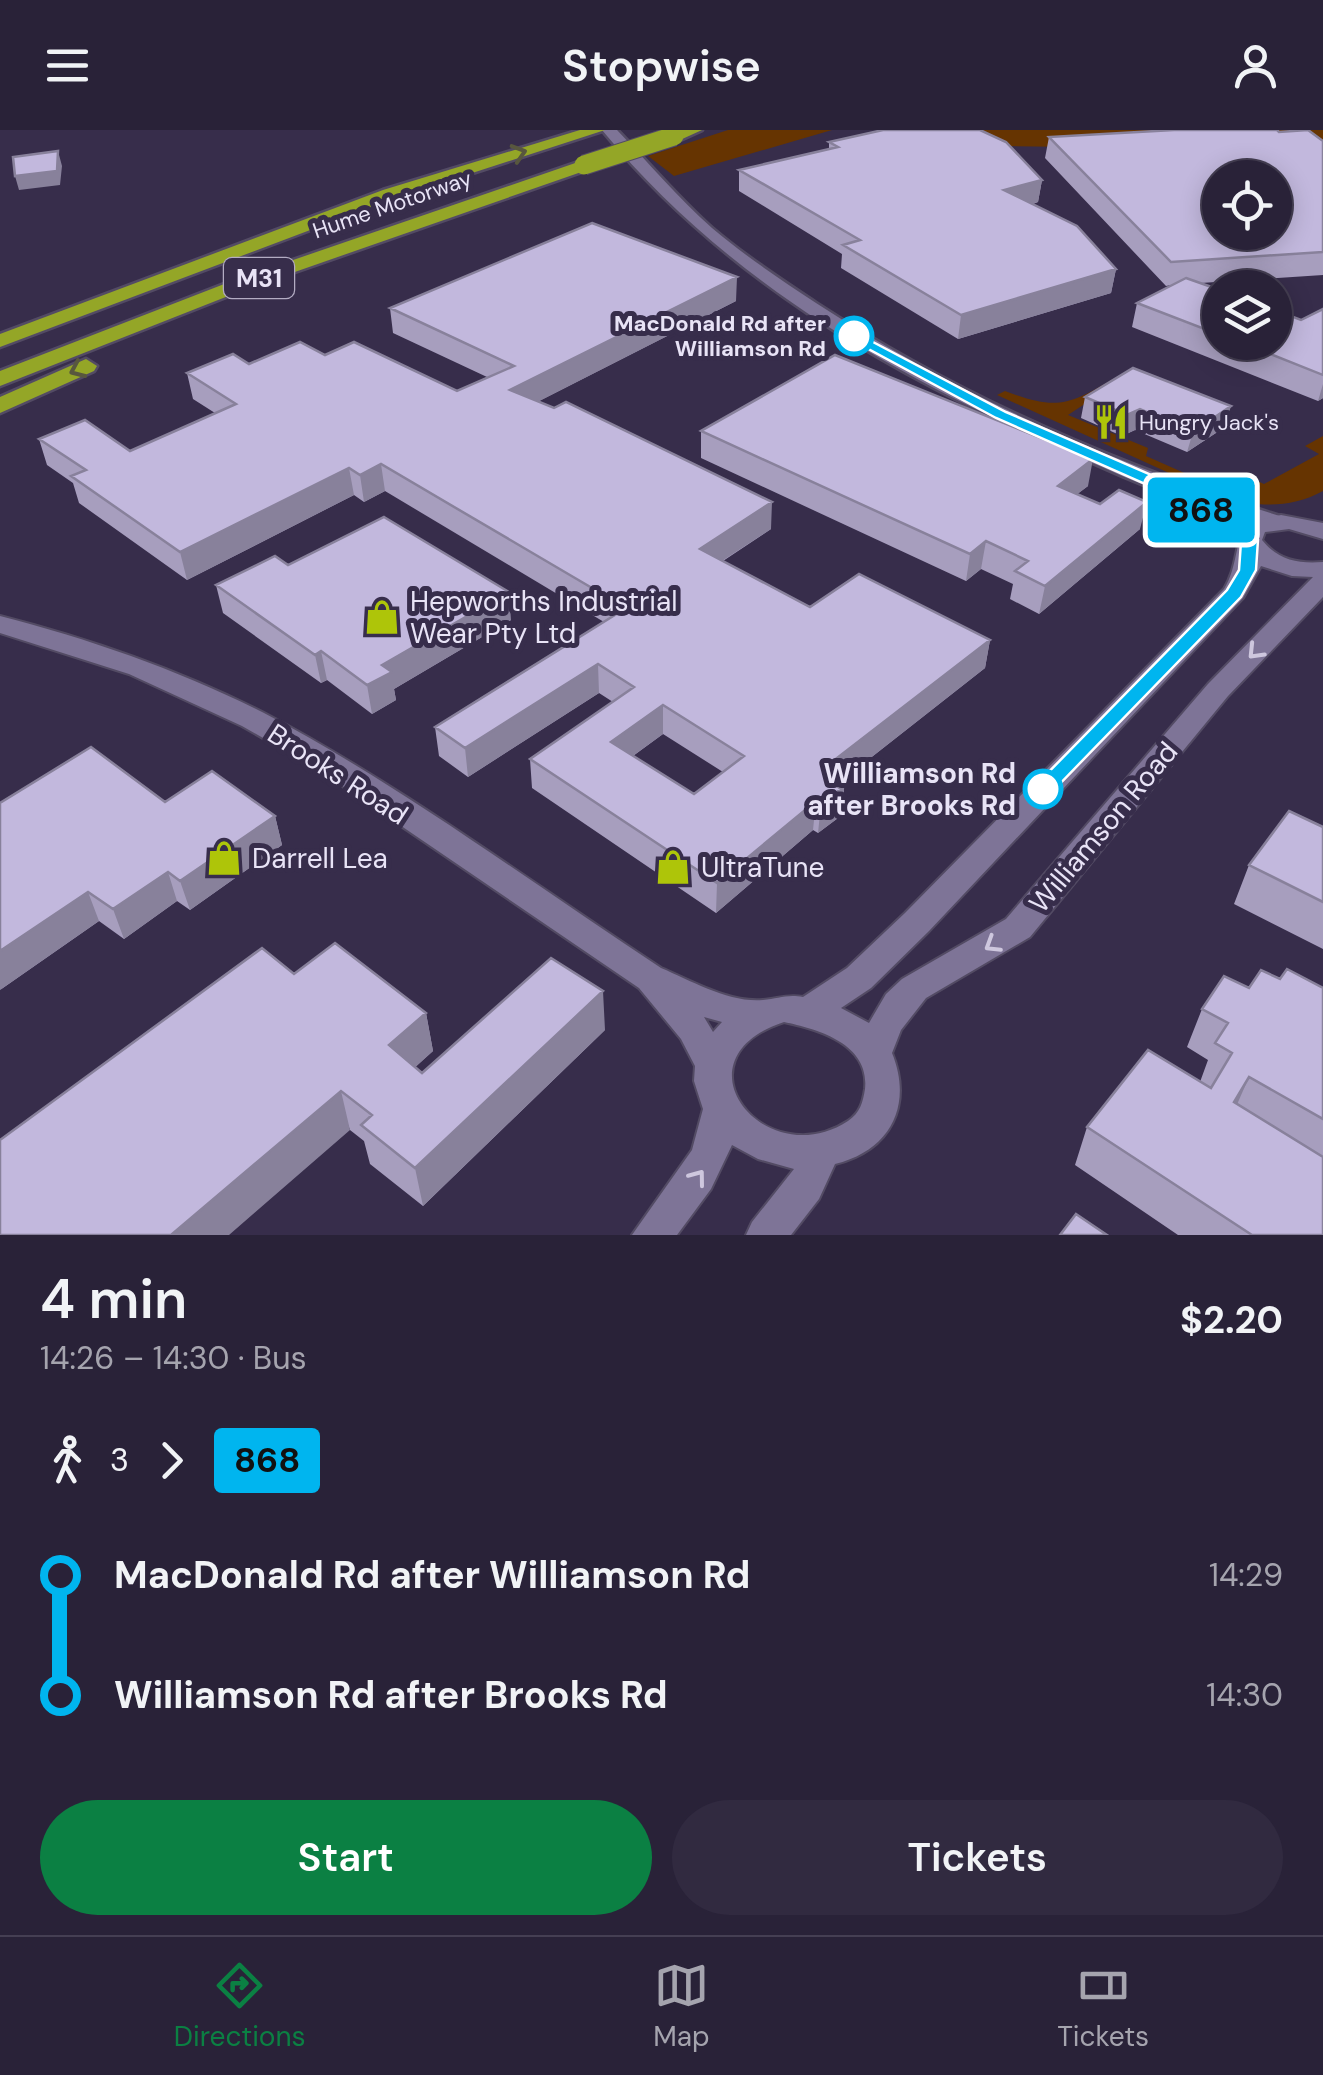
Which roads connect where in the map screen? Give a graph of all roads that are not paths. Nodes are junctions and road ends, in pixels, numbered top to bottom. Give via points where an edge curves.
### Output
1 (597, 130) edge
2 (610, 130) edge
3 (694, 130) edge
4 (522, 185) junction
5 (389, 194) junction
6 (0, 323) edge
7 (0, 341) edge
8 (0, 380) edge
9 (0, 406) edge
10 (1164, 487) junction
11 (1323, 506) edge
12 (1279, 522) junction
13 (1323, 532) edge
14 (1250, 543) junction
15 (1323, 569) edge
16 (1323, 582) edge
17 (0, 624) edge
18 (649, 978) junction
19 (811, 1010) junction
20 (759, 1014) junction
21 (875, 1052) junction
22 (714, 1066) junction
23 (722, 1109) junction
24 (822, 1152) junction
25 (652, 1235) edge
26 (766, 1235) edge

5 -> 1 highway, Hume Motorway / M31
2 - 10 street via 704,229 799,302 986,407
3 - 4 highway, Hume Motorway / M31, bridge
4 - 8 highway, Hume Motorway / M31
4 -> 9 highway via 208,311
5 - 6 highway
5 - 7 highway, Hume Motorway / M31
10 - 12 street
10 - 14 street
11 - 12 main road
12 - 13 main road
12 - 14 main road via 1255,528
14 - 15 main road via 1281,566
14 - 19 main road via 1248,570 1234,593 918,922 859,978
16 -> 21 main road, Williamson Road via 1218,690 1018,928 917,984 896,1003
17 - 18 main road, Brooks Road via 139,668 252,719 329,762
18 - 20 main road, Brooks Road via 716,1007
18 - 22 main road, Brooks Road via 693,1029
19 - 20 main road
19 - 21 main road via 848,1025
20 - 22 main road via 722,1044
21 - 24 main road via 883,1072 878,1114 855,1138
22 - 23 main road
23 - 24 main road via 764,1145
25 -> 23 main road via 708,1164
24 - 26 main road via 805,1187

